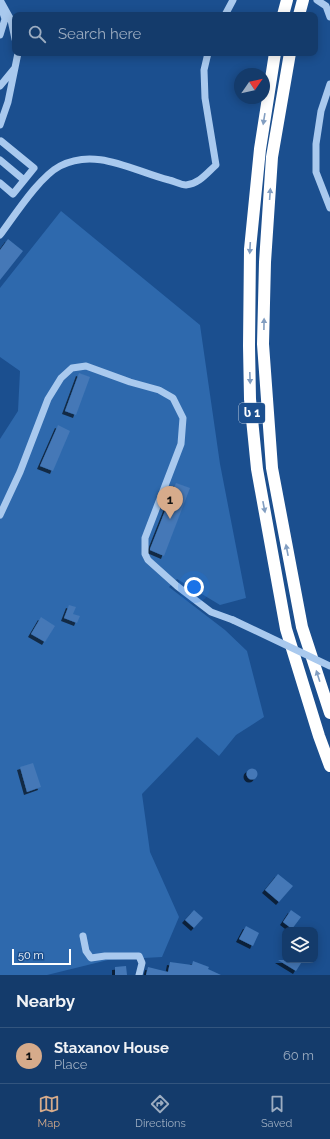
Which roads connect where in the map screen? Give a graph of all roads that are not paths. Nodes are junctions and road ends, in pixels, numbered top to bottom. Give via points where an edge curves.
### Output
1 (233, 0) edge
2 (303, 0) edge
3 (317, 0) edge
4 (0, 1) edge
5 (227, 12) edge
6 (300, 12) edge
7 (330, 17) edge
8 (12, 28) edge
9 (0, 35) edge
10 (18, 56) edge
11 (207, 56) edge
12 (275, 56) edge
13 (289, 56) edge
14 (16, 66) junction
15 (330, 84) edge
16 (0, 86) edge
17 (0, 125) edge
18 (0, 140) edge
19 (0, 160) edge
20 (24, 180) junction
21 (0, 183) edge
22 (330, 208) edge
23 (0, 235) edge
24 (0, 515) edge
25 (330, 666) edge
26 (330, 713) edge
27 (330, 766) edge
28 (83, 936) dead end
29 (139, 975) edge

1 - 5 street
2 - 6 highway
3 - 7 street via 326,6
4 - 8 street
4 - 9 street via 4,19
10 - 14 street
11 - 23 street via 204,70 205,98 216,165 199,181 186,185 111,161 79,159 60,166 46,176
12 -> 27 highway, ს 1 via 260,149 250,249 250,399 257,470 286,629
26 -> 13 highway, ს 1 via 302,627 272,468 263,344 272,157
14 - 16 street
14 - 17 street
15 - 22 street via 321,111 316,172
18 - 20 street via 34,168
19 - 20 street
20 - 21 street via 13,194
24 - 25 street, bridge via 20,472 48,399 61,378 72,368 86,366 159,390 173,398 183,418 183,430 181,444 145,538 145,554 148,560 211,612
28 - 29 street via 86,951 91,958 139,956 142,963

